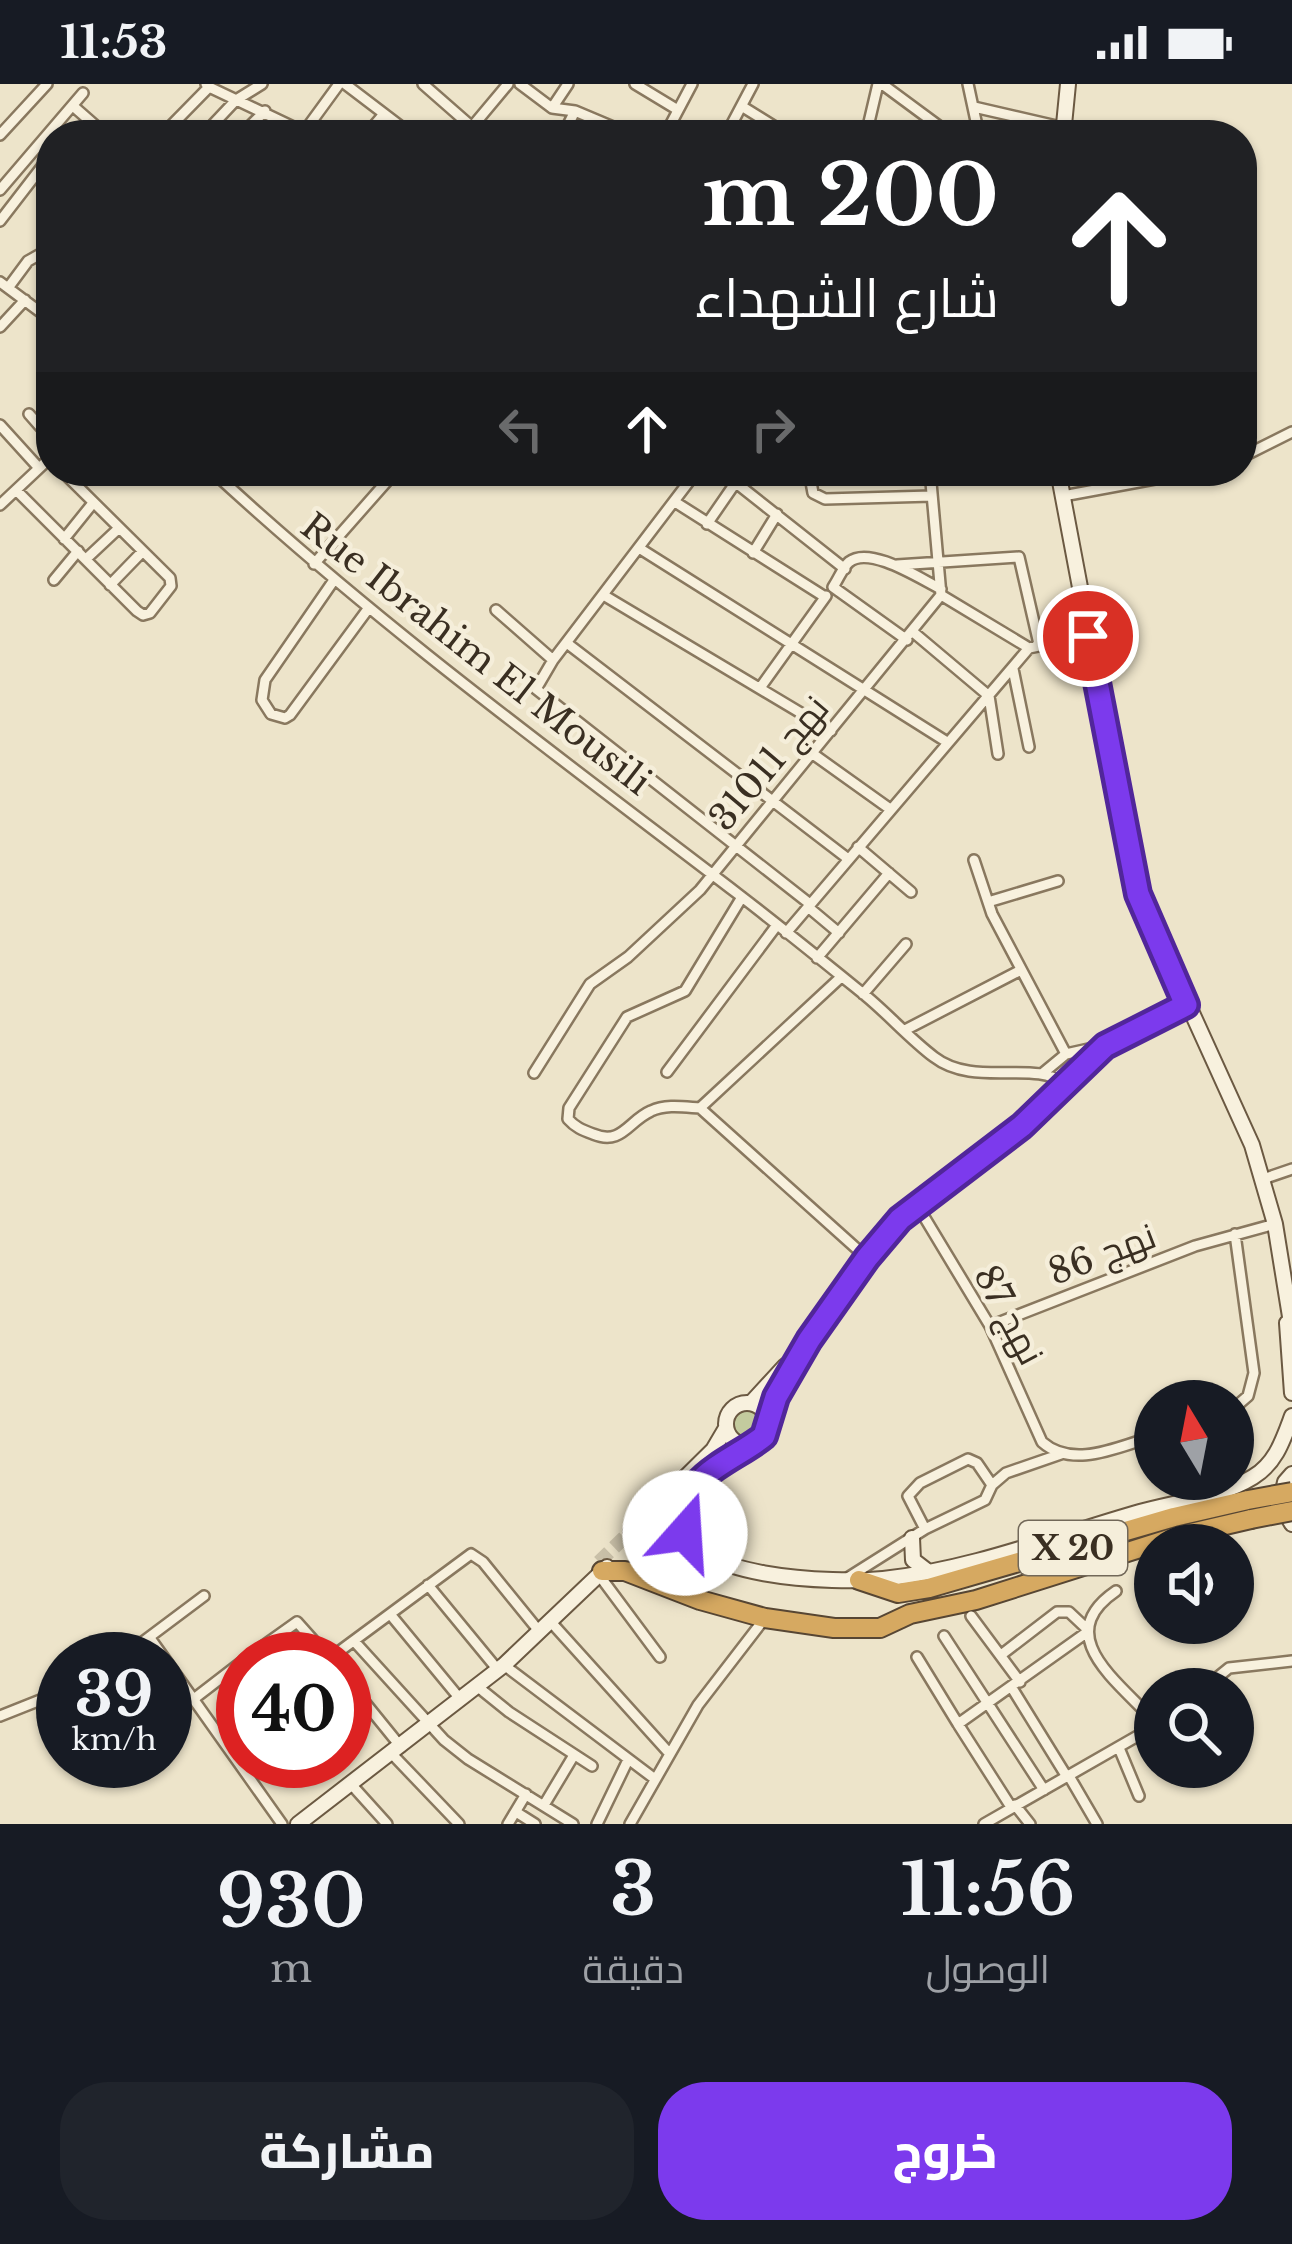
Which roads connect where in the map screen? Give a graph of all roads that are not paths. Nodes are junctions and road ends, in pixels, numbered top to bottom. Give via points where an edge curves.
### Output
1 (47, 84) edge
2 (262, 84) edge
3 (342, 84) edge
4 (423, 84) edge
5 (508, 84) edge
6 (520, 84) edge
7 (568, 84) edge
8 (636, 84) edge
9 (692, 84) edge
10 (752, 84) edge
11 (880, 84) edge
12 (968, 84) edge
13 (1068, 84) edge
14 (208, 86) edge
15 (83, 93) dead end
16 (231, 98) junction
17 (73, 106) junction
18 (743, 107) junction
19 (979, 108) junction
20 (552, 109) junction
21 (678, 110) junction
22 (265, 111) junction
23 (574, 112) junction
24 (384, 114) junction
25 (61, 120) edge
26 (89, 120) edge
27 (176, 120) edge
28 (214, 120) edge
29 (256, 120) edge
30 (282, 120) edge
31 (316, 120) edge
32 (379, 120) edge
33 (392, 120) edge
34 (458, 120) edge
35 (478, 120) edge
36 (570, 120) edge
37 (588, 120) edge
38 (673, 120) edge
39 (735, 120) edge
40 (764, 120) edge
41 (870, 120) edge
42 (930, 120) edge
43 (979, 120) edge
44 (1032, 120) edge
45 (1065, 120) edge
46 (0, 135) edge
47 (36, 150) edge
48 (36, 174) edge
49 (0, 190) edge
50 (0, 221) edge
51 (36, 256) edge
52 (4, 285) edge
53 (25, 300) junction
54 (36, 306) edge
55 (0, 327) edge
56 (28, 414) dead end
57 (36, 423) edge
58 (0, 425) edge
59 (1292, 432) edge
60 (1257, 450) edge
61 (36, 465) edge
62 (36, 471) edge
63 (77, 486) edge
64 (230, 486) edge
65 (383, 486) edge
66 (685, 486) edge
67 (733, 486) edge
68 (741, 486) edge
69 (812, 486) edge
70 (931, 486) edge
71 (1061, 486) edge
72 (1117, 486) edge
73 (16, 490) junction
74 (932, 496) junction
75 (1063, 496) junction
76 (675, 502) junction
77 (93, 503) junction
78 (0, 505) edge
79 (777, 514) junction
80 (707, 524) junction
81 (118, 529) junction
82 (64, 538) junction
83 (639, 548) junction
84 (142, 552) junction
85 (752, 553) junction
86 (82, 555) junction
87 (318, 559) junction
88 (939, 561) junction
89 (897, 565) junction
90 (845, 569) junction
91 (54, 580) dead end
92 (334, 580) junction
93 (110, 585) junction
94 (833, 587) junction
95 (941, 592) junction
96 (605, 596) junction
97 (825, 597) junction
98 (1082, 598) junction
99 (368, 609) junction
100 (496, 610) dead end
101 (910, 636) junction
102 (1088, 636) junction
103 (791, 642) junction
104 (568, 644) junction
105 (1033, 646) junction
106 (553, 660) junction
107 (1013, 669) junction
108 (760, 688) junction
109 (867, 688) junction
110 (989, 696) junction
111 (831, 731) junction
112 (947, 742) junction
113 (1029, 747) dead end
114 (813, 754) junction
115 (998, 754) dead end
116 (772, 800) junction
117 (890, 809) junction
118 (735, 845) junction
119 (858, 847) junction
120 (847, 858) junction
121 (974, 860) dead end
122 (889, 873) junction
123 (711, 874) junction
124 (1058, 880) dead end
125 (911, 892) dead end
126 (742, 897) junction
127 (988, 902) junction
128 (809, 906) junction
129 (782, 929) junction
130 (839, 933) junction
131 (906, 944) dead end
132 (817, 958) junction
133 (1021, 970) junction
134 (840, 978) junction
135 (863, 994) junction
136 (1186, 1005) junction
137 (905, 1030) junction
138 (1105, 1046) junction
139 (1066, 1054) junction
140 (667, 1072) dead end
141 (534, 1073) dead end
142 (1043, 1073) junction
143 (1064, 1084) junction
144 (700, 1108) junction
145 (1292, 1168) edge
146 (1263, 1179) junction
147 (916, 1205) junction
148 (1275, 1224) junction
149 (1235, 1234) junction
150 (867, 1258) junction
151 (1287, 1306) junction
152 (990, 1326) junction
153 (1292, 1329) edge
154 (809, 1340) junction
155 (1252, 1380) edge
156 (1292, 1394) edge
157 (751, 1403) junction
158 (1292, 1416) edge
159 (768, 1418) junction
160 (726, 1428) junction
161 (1134, 1442) edge
162 (748, 1445) junction
163 (1056, 1452) junction
164 (711, 1469) junction
165 (1291, 1478) edge
166 (992, 1485) junction
167 (1249, 1510) junction
168 (1292, 1511) edge
169 (1292, 1524) edge
170 (919, 1534) junction
171 (602, 1569) junction
172 (926, 1570) junction
173 (852, 1580) junction
174 (428, 1585) junction
175 (1116, 1591) dead end
176 (204, 1596) dead end
177 (390, 1614) junction
178 (971, 1616) dead end
179 (765, 1618) junction
180 (544, 1626) junction
181 (1086, 1630) junction
182 (158, 1632) edge
183 (283, 1632) edge
184 (306, 1632) edge
185 (366, 1632) edge
186 (944, 1636) dead end
187 (1001, 1655) junction
188 (660, 1657) dead end
189 (917, 1657) dead end
190 (372, 1661) edge
191 (1292, 1661) edge
192 (502, 1667) junction
193 (1229, 1668) edge
194 (216, 1682) edge
195 (1016, 1685) junction
196 (478, 1687) junction
197 (192, 1694) edge
198 (195, 1698) junction
199 (461, 1700) junction
200 (1134, 1700) edge
201 (36, 1702) edge
202 (988, 1705) junction
203 (0, 1716) edge
204 (372, 1716) edge
205 (958, 1724) junction
206 (430, 1726) junction
207 (1134, 1738) edge
208 (1119, 1748) junction
209 (396, 1750) junction
210 (670, 1754) junction
211 (574, 1755) junction
212 (628, 1760) junction
213 (592, 1766) dead end
214 (372, 1767) edge
215 (1068, 1776) junction
216 (656, 1779) junction
217 (344, 1788) edge
218 (354, 1788) edge
219 (1044, 1790) junction
220 (526, 1795) junction
221 (1139, 1796) dead end
222 (544, 1805) junction
223 (1013, 1806) junction
224 (516, 1812) junction
225 (300, 1823) edge
226 (282, 1824) edge
227 (386, 1824) edge
228 (459, 1824) edge
229 (508, 1824) edge
230 (535, 1824) edge
231 (573, 1824) edge
232 (597, 1824) edge
233 (630, 1824) edge
234 (984, 1824) edge
235 (1030, 1824) edge
236 (1097, 1824) edge

1 - 46 street
2 - 16 street
3 - 24 street
3 - 31 street
4 - 34 street
5 - 35 street
6 - 20 street
7 - 20 street
8 - 21 street
9 - 21 street
10 - 18 street
11 - 41 street
11 - 42 street
12 - 19 street
13 - 45 street
14 - 16 street
14 - 27 street
15 - 17 street
16 - 22 street
16 - 28 street
17 - 25 street
17 - 26 street
18 - 39 street
18 - 40 street
19 - 43 street
19 - 44 street
20 - 23 street
21 - 38 street
22 - 29 street
22 - 30 street
23 - 36 street
23 - 37 street
24 - 32 street
24 - 33 street
47 - 49 street
48 - 50 street
51 - 52 street
52 - 53 street
53 - 54 street
53 - 55 street
56 - 57 street
58 - 61 street
59 - 60 street
62 - 73 street
63 - 77 street
64 - 87 street, Rue Ibrahim El Mousili
65 - 87 street
66 - 76 street
67 - 80 street
68 - 79 street
69 - 74 street via 825,499
70 - 74 street
71 - 75 street
72 - 75 street
73 - 78 street
73 - 82 street
74 - 88 street
75 - 98 street
76 - 80 street
76 - 83 street
77 - 81 street
77 - 82 street
79 - 85 street
79 - 90 street
80 - 85 street
81 - 84 street
81 - 86 street
82 - 86 street
83 - 96 street
83 - 103 street
84 - 93 street
84 - 93 street via 171,582 150,613
85 - 97 street
86 - 91 street
86 - 93 street
87 - 92 street, Rue Ibrahim El Mousili
88 - 89 street
88 - 95 street
88 - 105 street via 1019,557
89 - 90 street via 864,557
89 - 95 street
90 - 94 street
92 - 99 street, Rue Ibrahim El Mousili
92 - 99 street via 262,688 271,714 290,715
94 - 97 street
94 - 101 street
95 - 101 street, نهج 31011
95 - 105 street
96 - 104 street
96 - 108 street
97 - 103 street
98 - 102 street
98 - 105 street
99 - 123 street, Rue Ibrahim El Mousili
100 - 106 street
101 - 109 street, نهج 31011
101 - 110 street
102 - 105 street
102 - 136 street via 1138,894
103 - 108 street
103 - 109 street
104 - 106 street
104 - 116 street
105 - 107 street
106 - 118 street via 536,684 540,696
107 - 110 street
107 - 113 street
108 - 111 street
109 - 111 street, نهج 31011
109 - 112 street
110 - 112 street
110 - 115 street
111 - 114 street, نهج 31011
112 - 117 street
114 - 116 street, نهج 31011
114 - 117 street
116 - 118 street, نهج 31011
116 - 120 street
117 - 119 street
118 - 123 street, نهج 31011
118 - 128 street
119 - 120 street
119 - 122 street
120 - 128 street
121 - 127 street
122 - 125 street
122 - 130 street
123 - 126 street, Rue Ibrahim El Mousili
123 - 141 street, نهج 31011 via 590,984
124 - 127 street
126 - 129 street, Rue Ibrahim El Mousili
126 - 144 street via 685,991 630,1013 568,1119 605,1139 659,1107
127 - 133 street
128 - 129 street
128 - 130 street
129 - 132 street, Rue Ibrahim El Mousili
129 - 140 street
130 - 132 street
131 - 135 street
132 - 134 street, Rue Ibrahim El Mousili
133 - 137 street
133 - 139 street
134 - 135 street, Rue Ibrahim El Mousili
134 - 144 street
135 - 137 street, Rue Ibrahim El Mousili
136 - 138 street
136 - 146 street
137 - 142 street, Rue Ibrahim El Mousili via 959,1070
138 - 139 street
138 - 143 street
139 - 142 street
142 - 143 street
143 - 147 street
144 - 150 street
145 - 146 street
146 - 148 street
147 - 150 street
147 - 152 street, نهج 87
148 - 149 street, نهج 86
148 - 151 street
149 - 152 street, نهج 86
149 - 155 street
150 - 154 street
151 - 153 street
151 - 156 street
152 - 163 street, نهج 87 via 1038,1436
154 - 157 street
154 - 159 street
157 - 159 street
157 - 160 street via 732,1409
158 - 172 street, X 20 via 1276,1454 1249,1480
159 - 162 street via 764,1436
160 - 162 street
160 - 164 street via 636,1533
161 - 163 street via 1080,1456
162 - 164 street
163 - 166 street
164 - 173 street, X 20 via 683,1515 695,1548 771,1573
165 - 167 highway, X 20, bridge
165 - 169 street via 1280,1504
166 - 170 street via 985,1500
166 - 170 street via 968,1459 920,1483 908,1496
167 - 168 highway, X 20, bridge
167 - 173 highway, X 20 via 1174,1517 898,1593
167 - 179 highway, X 20 via 886,1627
170 - 172 street via 913,1560
170 - 173 street
171 - 179 highway
171 - 180 street
171 - 188 street
172 - 173 street, X 20
174 - 177 street
174 - 180 street via 477,1555
174 - 192 street
175 - 181 street via 1093,1609
176 - 182 street
177 - 185 street
177 - 199 street
178 - 187 street
179 - 210 street
180 - 192 street
180 - 210 street
181 - 187 street via 1069,1612 1057,1612
181 - 195 street
181 - 200 street via 1096,1656
183 - 184 street via 297,1622
186 - 202 street
187 - 195 street
189 - 205 street
190 - 206 street
191 - 193 street
192 - 196 street
192 - 212 street
194 - 198 street
195 - 202 street
195 - 215 street
196 - 199 street
196 - 211 street
197 - 198 street
198 - 226 street
199 - 206 street
201 - 203 street
202 - 205 street
202 - 219 street
204 - 209 street
205 - 223 street
206 - 209 street
206 - 220 street
207 - 208 street
208 - 215 street
208 - 221 street
209 - 214 street
209 - 228 street
210 - 216 street
211 - 213 street
211 - 222 street
212 - 216 street
212 - 232 street
215 - 219 street
215 - 236 street
216 - 233 street
217 - 225 street
218 - 227 street
219 - 223 street
220 - 222 street
220 - 224 street
222 - 231 street
223 - 234 street
223 - 235 street
224 - 229 street
224 - 230 street

